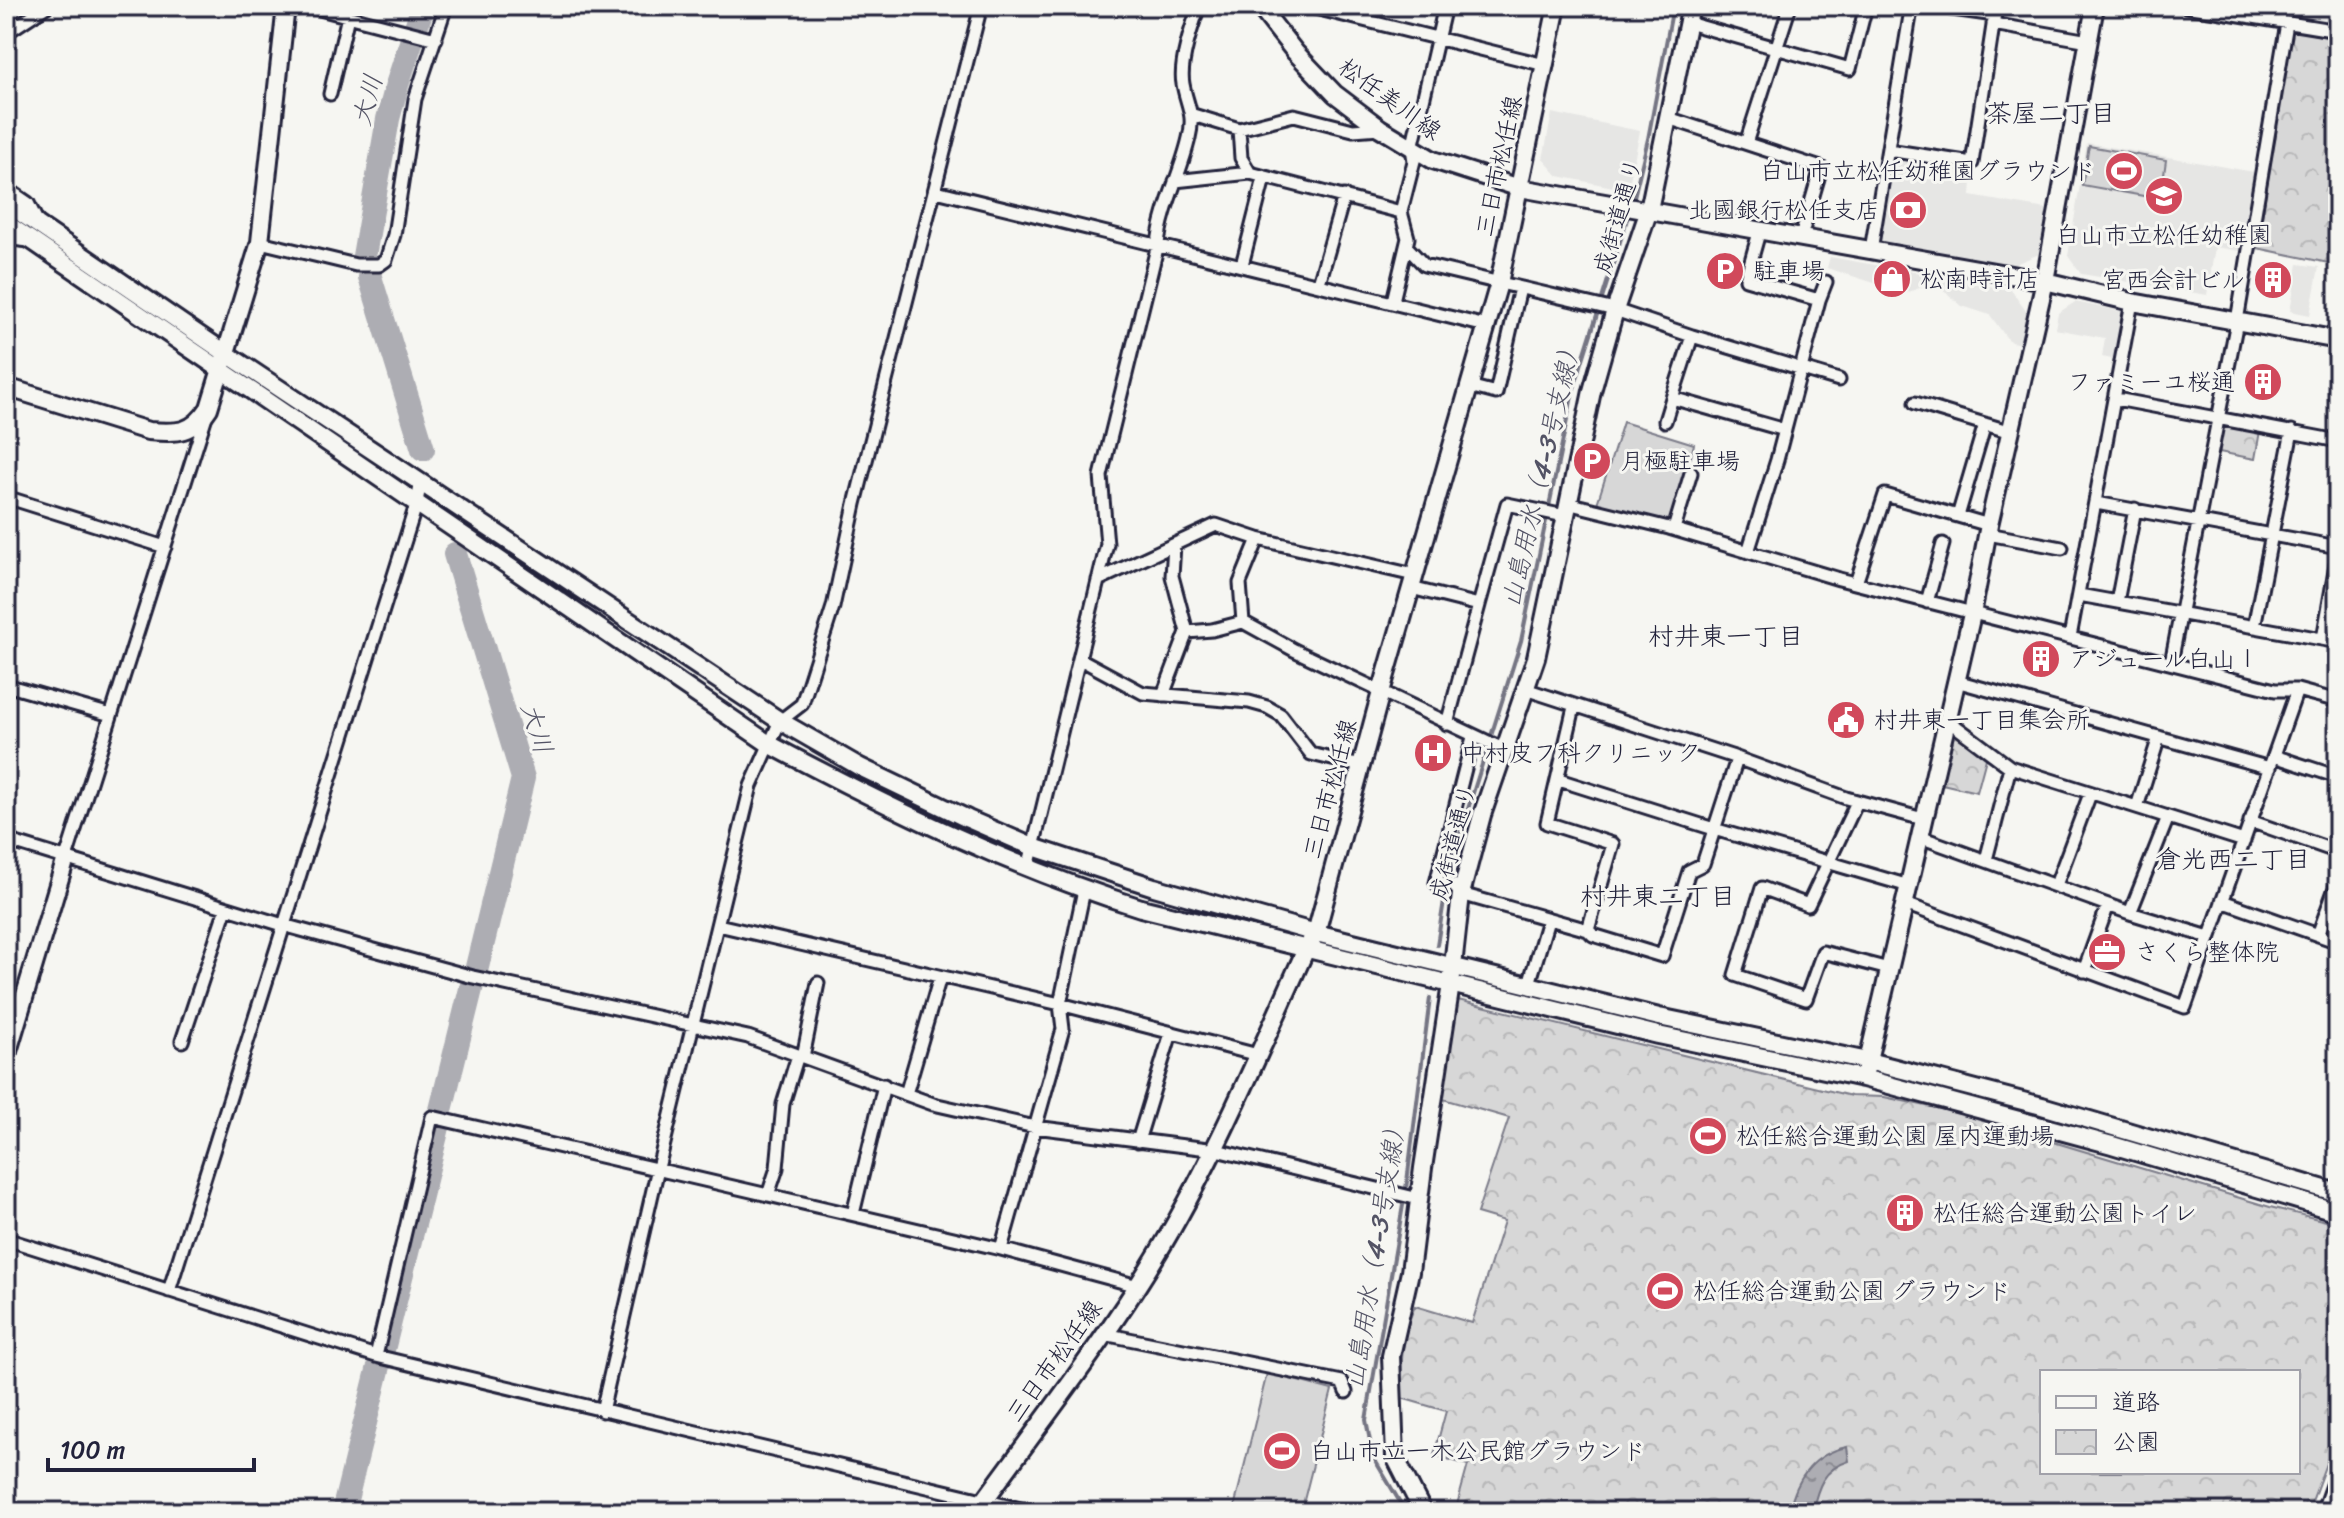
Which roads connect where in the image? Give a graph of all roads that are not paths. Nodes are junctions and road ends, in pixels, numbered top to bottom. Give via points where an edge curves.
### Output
1 (47, 6) edge
2 (286, 6) edge
3 (308, 6) edge
4 (446, 6) edge
5 (981, 6) edge
6 (1199, 6) edge
7 (1259, 6) edge
8 (1307, 6) edge
9 (1445, 6) edge
10 (1557, 6) edge
11 (1691, 6) edge
12 (1790, 6) edge
13 (1866, 6) edge
14 (1915, 6) edge
15 (1931, 6) edge
16 (2095, 6) edge
17 (2185, 6) edge
18 (1352, 12) edge
19 (1995, 15) edge
20 (348, 16) junction
21 (1688, 23) junction
22 (2287, 23) junction
23 (2338, 31) edge
24 (6, 33) edge
25 (1438, 37) junction
26 (436, 39) junction
27 (2089, 41) junction
28 (1777, 50) junction
29 (1545, 65) junction
30 (330, 94) dead end
31 (1193, 115) junction
32 (1668, 118) junction
33 (1380, 128) junction
34 (1239, 129) junction
35 (1746, 143) junction
36 (1412, 148) junction
37 (1888, 150) junction
38 (1250, 173) junction
39 (1264, 178) junction
40 (1175, 181) junction
41 (6, 188) edge
42 (1520, 188) junction
43 (936, 191) junction
44 (1344, 196) junction
45 (6, 203) edge
46 (1637, 208) junction
47 (1401, 212) junction
48 (6, 223) edge
49 (39, 225) junction
50 (1760, 229) junction
51 (6, 235) edge
52 (1801, 237) junction
53 (33, 241) junction
54 (260, 242) junction
55 (1158, 244) junction
56 (1406, 246) junction
57 (1871, 250) junction
58 (1242, 265) junction
59 (2045, 281) junction
60 (1826, 282) dead end
61 (1319, 283) junction
62 (1499, 283) junction
63 (1520, 288) junction
64 (1819, 300) junction
65 (1393, 301) junction
66 (2132, 302) junction
67 (1603, 307) junction
68 (2237, 321) junction
69 (1486, 326) junction
70 (1692, 336) junction
71 (2338, 340) edge
72 (227, 354) junction
73 (1800, 368) junction
74 (221, 371) junction
75 (1839, 380) dead end
76 (1469, 386) junction
77 (6, 387) edge
78 (1672, 398) junction
79 (2116, 399) junction
80 (1915, 403) dead end
81 (209, 408) junction
82 (2217, 418) junction
83 (1665, 421) dead end
84 (1985, 424) junction
85 (1785, 430) junction
86 (2292, 431) junction
87 (2011, 432) junction
88 (2338, 441) edge
89 (1691, 473) dead end
90 (421, 481) junction
91 (6, 497) edge
92 (417, 502) junction
93 (2096, 503) junction
94 (2135, 509) junction
95 (1563, 511) junction
96 (1958, 516) junction
97 (2199, 521) junction
98 (1674, 529) junction
99 (1988, 529) junction
100 (2272, 534) junction
101 (1258, 539) junction
102 (1943, 544) dead end
103 (1174, 545) junction
104 (165, 547) junction
105 (2338, 547) edge
106 (2062, 548) dead end
107 (1748, 552) junction
108 (2338, 554) edge
109 (1098, 580) junction
110 (1413, 582) junction
111 (1856, 583) junction
112 (2079, 595) junction
113 (1927, 602) junction
114 (2117, 602) junction
115 (1479, 605) junction
116 (2181, 613) junction
117 (1972, 614) junction
118 (1243, 622) junction
119 (2254, 627) junction
120 (1187, 632) junction
121 (2070, 637) junction
122 (2323, 639) junction
123 (2338, 642) edge
124 (1080, 659) junction
125 (2171, 663) junction
126 (1956, 681) junction
127 (6, 685) edge
128 (1525, 689) junction
129 (2297, 690) junction
130 (1381, 692) junction
131 (1163, 695) junction
132 (2338, 701) edge
133 (1574, 707) junction
134 (111, 715) junction
135 (1946, 719) junction
136 (780, 721) junction
137 (1447, 724) junction
138 (2159, 737) junction
139 (1488, 743) junction
140 (769, 744) junction
141 (1737, 759) junction
142 (2272, 762) junction
143 (1361, 766) junction
144 (2010, 767) junction
145 (2338, 777) edge
146 (1559, 780) junction
147 (2090, 794) junction
148 (1857, 802) junction
149 (2137, 807) junction
150 (2168, 817) junction
151 (1923, 819) junction
152 (2250, 821) junction
153 (1714, 829) junction
154 (1920, 837) junction
155 (6, 840) edge
156 (2244, 841) junction
157 (1033, 847) junction
158 (2338, 852) edge
159 (66, 858) junction
160 (1986, 860) junction
161 (1830, 862) junction
162 (1028, 868) junction
163 (2338, 880) edge
164 (2056, 885) junction
165 (1909, 886) junction
166 (1452, 888) junction
167 (1084, 890) junction
168 (2222, 901) junction
169 (1905, 904) junction
170 (2108, 905) junction
171 (226, 908) junction
172 (2130, 913) junction
173 (1548, 920) junction
174 (283, 925) junction
175 (718, 925) junction
176 (1588, 930) junction
177 (1316, 933) junction
178 (2318, 935) junction
179 (2209, 937) junction
180 (2338, 942) edge
181 (1306, 949) junction
182 (1453, 965) junction
183 (1889, 969) junction
184 (2084, 971) junction
185 (940, 977) junction
186 (818, 983) dead end
187 (1451, 984) junction
188 (1529, 984) junction
189 (1060, 1004) junction
190 (693, 1024) junction
191 (1171, 1033) junction
192 (182, 1041) dead end
193 (1258, 1055) junction
194 (800, 1056) junction
195 (6, 1058) edge
196 (1868, 1061) junction
197 (1863, 1078) junction
198 (884, 1085) junction
199 (906, 1094) junction
200 (1035, 1127) junction
201 (1138, 1141) junction
202 (1216, 1150) junction
203 (658, 1168) junction
204 (2338, 1193) edge
205 (768, 1195) junction
206 (1408, 1196) junction
207 (2338, 1212) edge
208 (853, 1214) junction
209 (6, 1239) edge
210 (1001, 1249) junction
211 (1138, 1286) junction
212 (169, 1291) junction
213 (1104, 1334) junction
214 (376, 1356) junction
215 (1346, 1392) dead end
216 (602, 1411) junction
217 (2338, 1476) edge
218 (980, 1507) edge
219 (1033, 1512) edge
220 (1423, 1512) edge
221 (2325, 1512) edge

1 - 24 street
2 - 54 street
3 - 20 street
4 - 26 street
5 - 43 street
6 - 31 street via 1182,81
7 - 33 street, 松任美川線 via 1335,94
8 - 18 street
9 - 25 street
10 - 29 street, 三日市松任線
11 - 21 street, 成街道通り
12 - 28 street
13 - 28 street via 1850,69
14 - 37 street
15 - 19 street
16 - 27 street
17 - 22 street
18 - 25 street
19 - 27 street
19 - 37 street via 1972,163
20 - 26 street
20 - 30 street
21 - 28 street
21 - 32 street, 成街道通り
22 - 23 street
22 - 68 street
25 - 29 street
25 - 36 street
26 - 54 street via 415,99 386,260 356,265
27 - 59 street
28 - 35 street
29 - 42 street, 三日市松任線
31 - 34 street
31 - 40 street
32 - 35 street
32 - 46 street, 成街道通り
33 - 34 street via 1353,130 1294,115
33 - 36 street, 松任美川線
34 - 38 street via 1241,158
35 - 52 street via 1821,168
36 - 42 street, 松任美川線
36 - 47 street via 1414,161
37 - 57 street
38 - 39 street
38 - 40 street
39 - 44 street
39 - 58 street
40 - 55 street
41 - 49 street via 28,203
42 - 46 street, 松任美川線
42 - 62 street, 三日市松任線
43 - 55 street
43 - 136 street via 833,607 802,704
44 - 47 street
44 - 61 street
45 - 49 street
46 - 50 street, 松任美川線
46 - 67 street, 成街道通り
47 - 56 street
48 - 53 street
49 - 72 street
50 - 52 street, 松任美川線
50 - 64 street via 1746,279
51 - 53 street
52 - 57 street, 松任美川線
53 - 74 street
54 - 72 street
55 - 58 street
55 - 109 street via 1101,476 1107,544
56 - 62 street via 1424,265
56 - 65 street
57 - 59 street, 松任美川線
58 - 61 street
59 - 66 street, 松任美川線
59 - 87 street
60 - 64 street
61 - 65 street
62 - 63 street
62 - 69 street, 三日市松任線
63 - 67 street
63 - 76 street via 1496,393
64 - 73 street
65 - 69 street
66 - 68 street, 松任美川線
66 - 79 street
67 - 70 street
67 - 95 street, 成街道通り via 1592,391
68 - 71 street, 松任美川線
68 - 82 street
69 - 76 street, 三日市松任線
70 - 73 street
70 - 78 street
72 - 74 street
72 - 90 street
73 - 75 street
73 - 85 street
74 - 81 street
74 - 92 street
76 - 110 street, 三日市松任線
77 - 81 street via 148,431 183,431 198,424
78 - 83 street
78 - 85 street
79 - 82 street
79 - 93 street
80 - 84 street
81 - 104 street
82 - 86 street
82 - 97 street
84 - 87 street
84 - 96 street
85 - 107 street
86 - 88 street
86 - 100 street
87 - 99 street
89 - 98 street
90 - 92 street
90 - 136 street
91 - 104 street
92 - 140 street
92 - 174 street
93 - 94 street
93 - 112 street
94 - 97 street
94 - 114 street
95 - 98 street
95 - 115 street via 1507,504
95 - 128 street, 成街道通り via 1536,658
96 - 99 street
96 - 111 street via 1885,495
97 - 100 street
97 - 116 street
98 - 107 street
99 - 106 street
99 - 117 street
100 - 105 street
100 - 119 street
101 - 103 street via 1216,525
101 - 110 street
101 - 118 street via 1240,583
102 - 113 street
103 - 109 street
103 - 120 street via 1172,576
104 - 134 street
107 - 111 street
108 - 122 street
109 - 124 street
110 - 115 street
110 - 130 street, 三日市松任線
111 - 113 street
112 - 114 street
112 - 121 street
113 - 117 street
114 - 116 street
115 - 137 street
116 - 119 street
116 - 125 street
117 - 121 street
117 - 126 street
118 - 120 street
118 - 130 street
119 - 122 street
120 - 131 street
121 - 125 street
122 - 123 street
124 - 131 street via 1143,693
124 - 157 street
125 - 129 street via 2275,690
126 - 135 street
126 - 138 street
127 - 134 street
128 - 133 street
128 - 139 street, 成街道通り
129 - 132 street
129 - 142 street
130 - 137 street
130 - 143 street, 三日市松任線
131 - 143 street via 1267,707 1281,715 1311,754
133 - 141 street
133 - 146 street
134 - 159 street
135 - 144 street
135 - 151 street
136 - 140 street
136 - 157 street via 860,767
137 - 139 street
138 - 142 street
138 - 149 street
139 - 166 street, 成街道通り via 1482,815
139 - 166 street via 1436,883
140 - 162 street via 881,804
140 - 175 street via 751,786
141 - 148 street
141 - 153 street
142 - 145 street
142 - 152 street
143 - 177 street, 三日市松任線
144 - 147 street
144 - 160 street
146 - 153 street
146 - 176 street via 1547,823 1613,844
147 - 149 street
147 - 164 street
148 - 151 street
148 - 161 street
149 - 150 street
150 - 156 street
150 - 172 street
151 - 154 street
152 - 156 street
152 - 158 street
153 - 161 street
153 - 176 street via 1703,864 1689,871 1662,956
154 - 160 street
154 - 165 street
155 - 159 street
156 - 168 street
157 - 162 street
157 - 177 street
159 - 171 street
159 - 195 street
160 - 164 street
161 - 165 street
161 - 183 street via 1808,905 1762,888 1735,975 1806,999 1823,952
162 - 167 street
163 - 178 street
164 - 170 street
165 - 169 street
166 - 173 street
166 - 182 street, 成街道通り
167 - 181 street
167 - 189 street
168 - 178 street
168 - 179 street
169 - 183 street
169 - 184 street
170 - 172 street
170 - 184 street
171 - 174 street
171 - 192 street
172 - 179 street
173 - 176 street
173 - 188 street
174 - 190 street via 473,977
174 - 212 street
175 - 185 street
175 - 190 street
177 - 181 street, 三日市松任線
177 - 182 street
178 - 180 street
179 - 184 street via 2185,1007
181 - 187 street
181 - 193 street, 三日市松任線
182 - 187 street, 成街道通り
182 - 188 street
183 - 196 street
185 - 189 street
185 - 199 street
186 - 194 street
187 - 197 street
187 - 206 street, 成街道通り
188 - 196 street
189 - 191 street
189 - 200 street via 1063,1029
190 - 194 street
190 - 203 street
191 - 193 street
191 - 201 street
193 - 202 street, 三日市松任線
194 - 198 street
194 - 205 street via 783,1104 777,1168
196 - 197 street
196 - 204 street
197 - 207 street
198 - 199 street
198 - 208 street
199 - 200 street
200 - 201 street
200 - 210 street
201 - 202 street
202 - 206 street
202 - 211 street, 三日市松任線
203 - 205 street
203 - 214 street via 432,1117
203 - 216 street
205 - 208 street
206 - 220 street, 成街道通り via 1410,1272 1391,1356 1395,1457
208 - 210 street
209 - 212 street
210 - 211 street
211 - 213 street, 三日市松任線
212 - 214 street
213 - 215 street via 1342,1382
213 - 218 street, 三日市松任線
214 - 216 street
216 - 218 street
217 - 221 street
218 - 219 street

